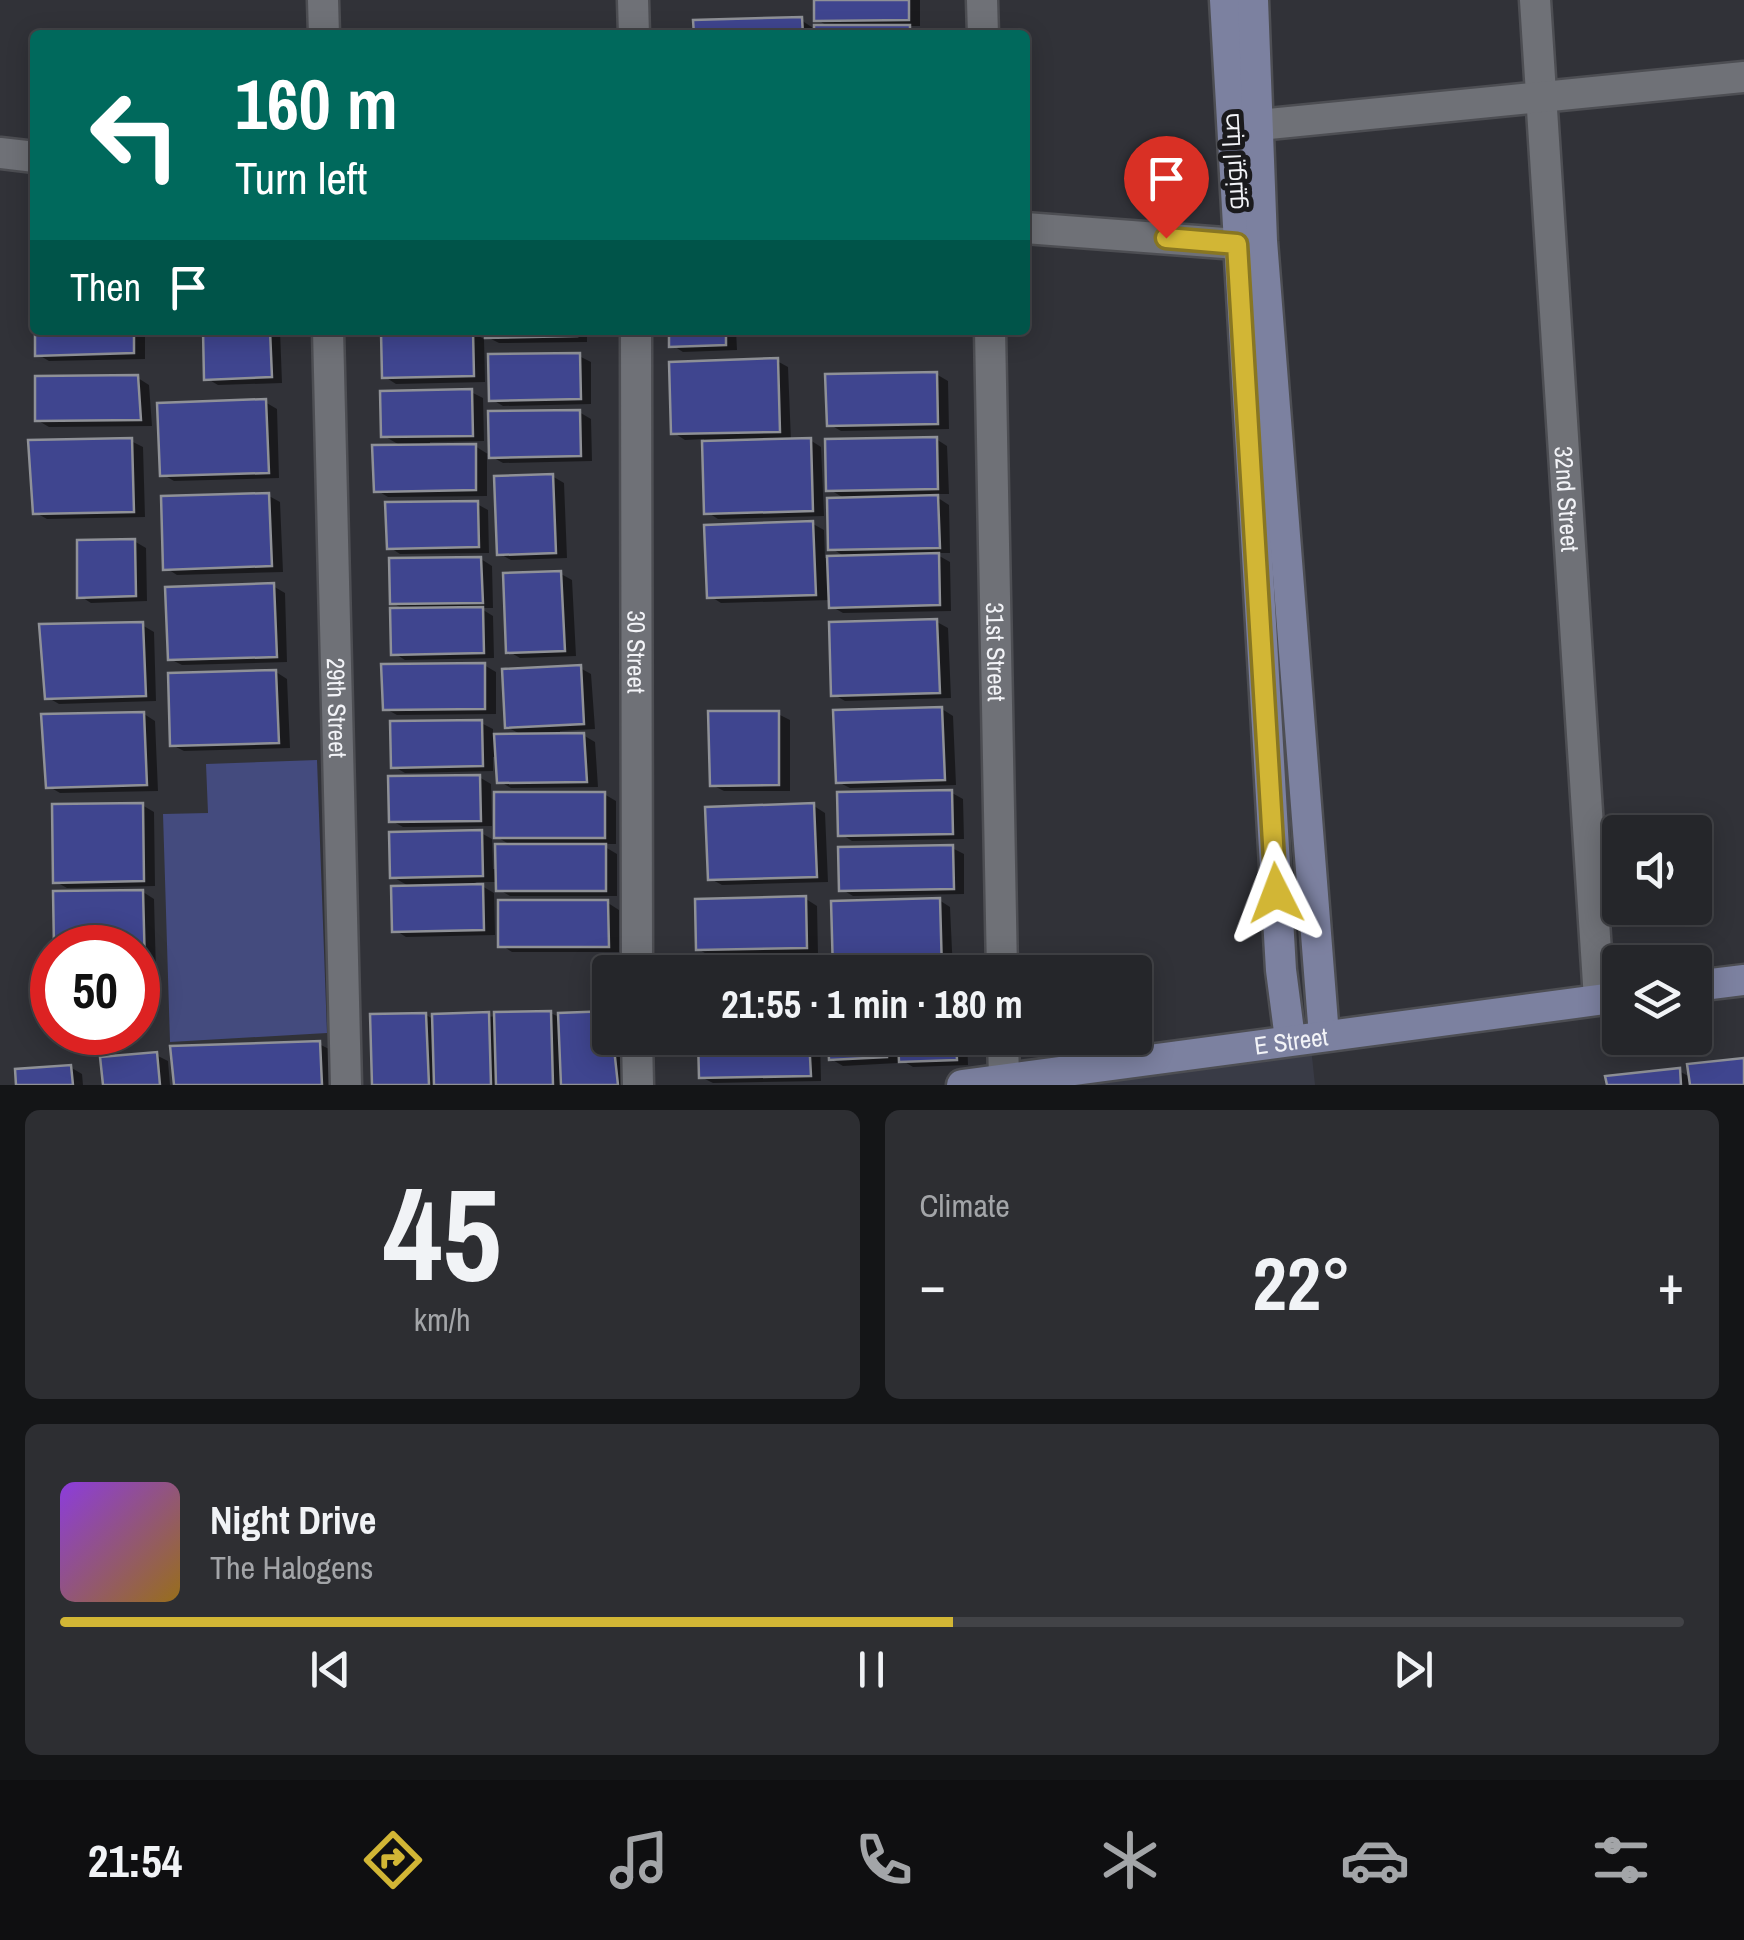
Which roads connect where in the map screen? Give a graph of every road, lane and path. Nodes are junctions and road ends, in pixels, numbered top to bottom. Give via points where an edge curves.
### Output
1 (324, 0) edge
2 (633, 0) edge
3 (982, 0) edge
4 (1224, 0) edge
5 (1252, 0) edge
6 (1536, 0) edge
7 (324, 30) edge
8 (634, 30) edge
9 (982, 30) edge
10 (1744, 77) edge
11 (1542, 96) junction
12 (1258, 124) junction
13 (0, 153) edge
14 (30, 156) edge
15 (1030, 228) edge
16 (1250, 242) junction
17 (328, 335) edge
18 (636, 335) edge
19 (990, 335) edge
20 (1606, 945) edge
21 (637, 955) edge
22 (1002, 955) edge
23 (1744, 980) edge
24 (1712, 984) edge
25 (1602, 999) edge
26 (1324, 1036) junction
27 (1290, 1039) junction
28 (638, 1055) edge
29 (1003, 1055) edge
30 (1004, 1080) junction
31 (346, 1085) edge
32 (638, 1085) edge
33 (962, 1085) edge

1 - 7 street
2 - 8 street
3 - 9 street
4 - 16 main road, صبا ایونیو
5 - 12 main road, صبا ایونیو
6 - 11 street, 32nd Street
10 - 11 street
11 - 12 street
11 - 20 street, 32nd Street
12 - 16 main road, صبا ایونیو
13 - 14 street
15 - 16 street
16 - 26 main road, صبا ایونیو
16 - 27 main road, صبا ایونیو via 1281,970
17 - 31 street, 29th Street
18 - 21 street, 30 Street
19 - 22 street, 31st Street
23 - 24 main road
25 - 26 main road, E Street
26 - 27 main road, E Street
27 - 30 main road, E Street
28 - 32 street
29 - 30 street
30 - 33 main road, E Street

